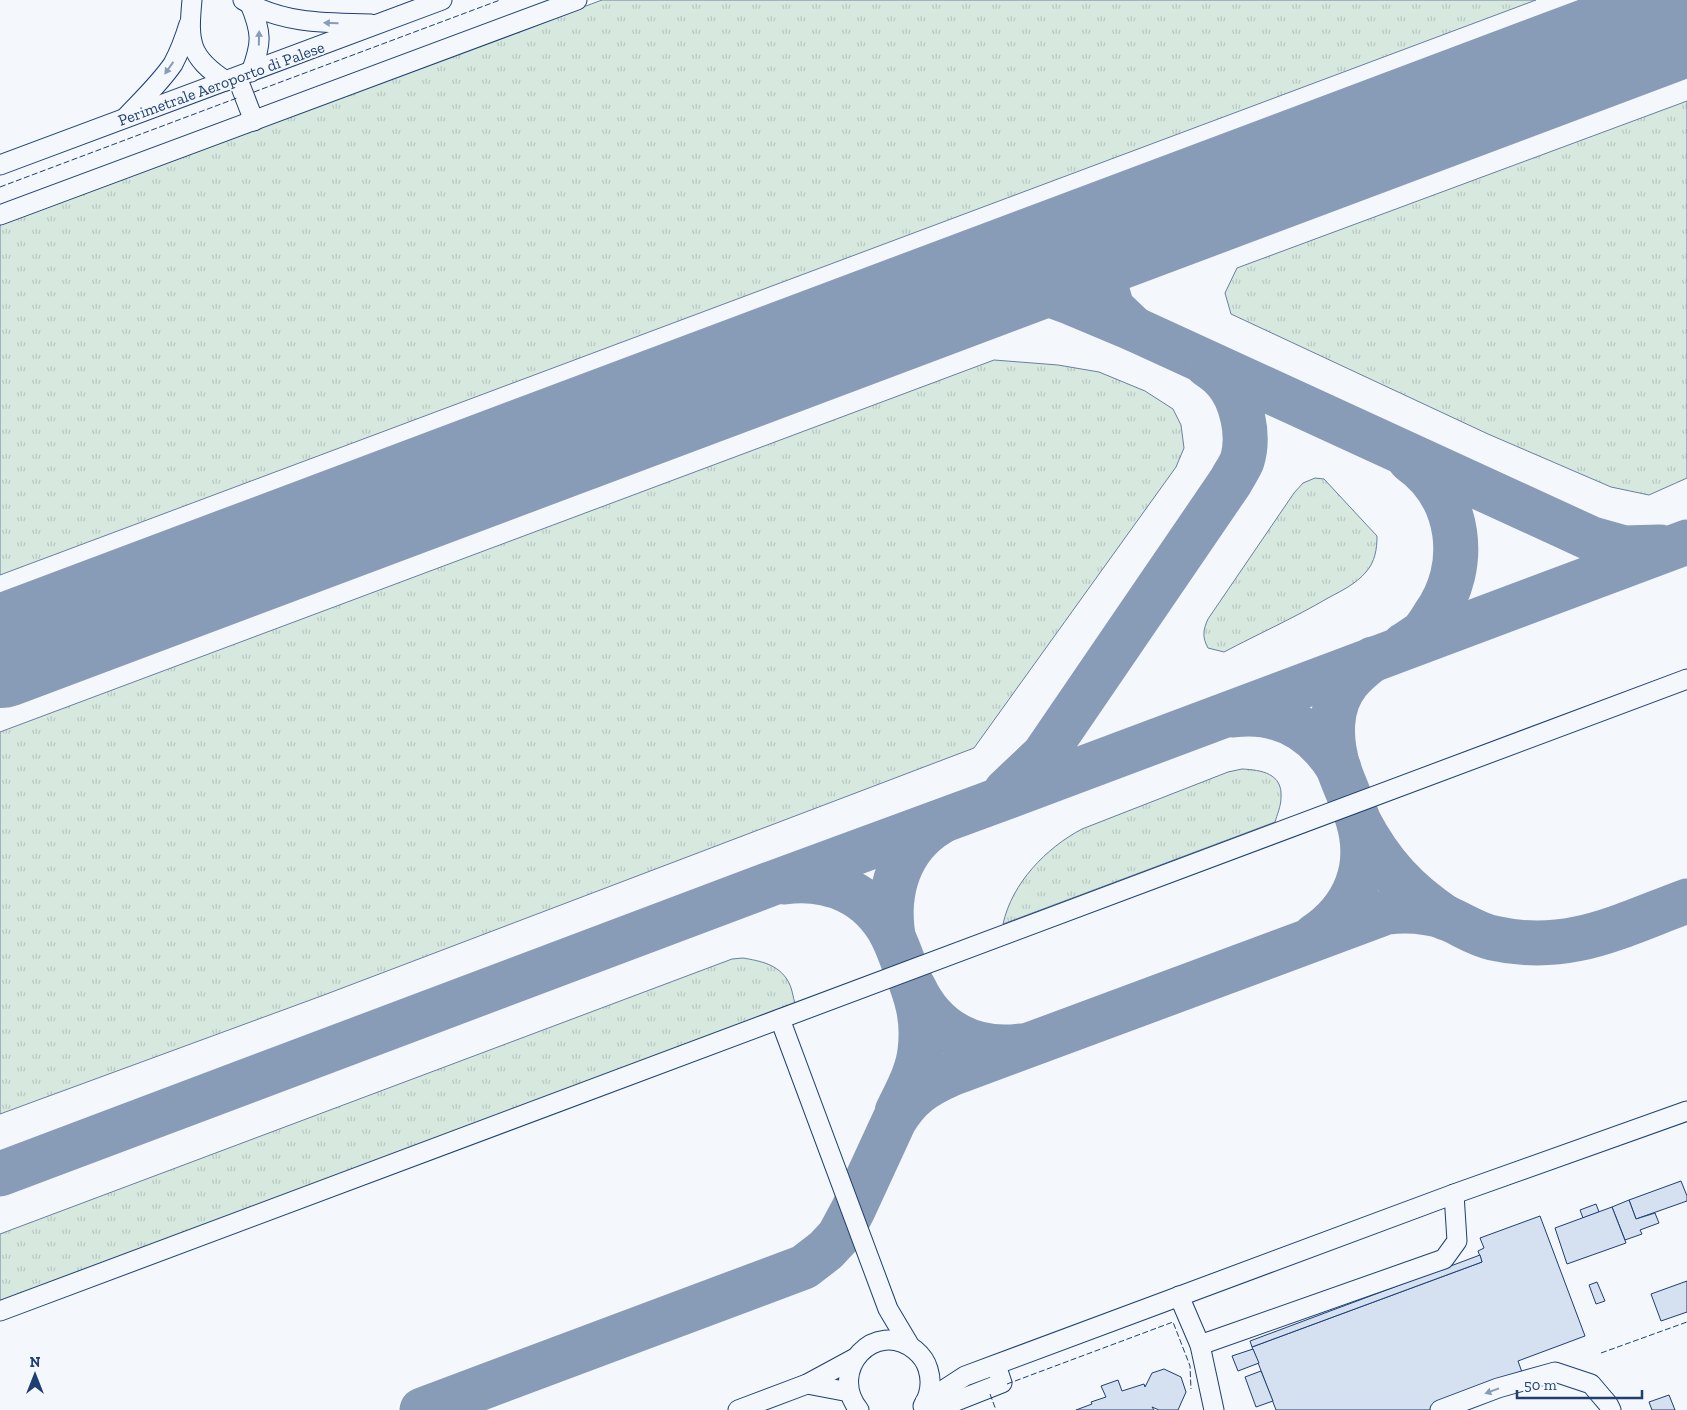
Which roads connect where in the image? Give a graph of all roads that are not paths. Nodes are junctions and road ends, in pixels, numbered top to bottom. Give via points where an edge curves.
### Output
1 (192, 0) edge
2 (442, 0) edge
3 (577, 0) edge
4 (247, 2) edge
5 (190, 24) junction
6 (379, 24) junction
7 (238, 77) junction
8 (124, 120) junction
9 (254, 121) junction
10 (0, 165) edge
11 (0, 215) edge
12 (1687, 679) edge
13 (780, 1019) junction
14 (1687, 1111) edge
15 (1454, 1194) junction
16 (1179, 1296) junction
17 (888, 1309) junction
18 (0, 1311) edge
19 (881, 1341) junction
20 (1200, 1345) junction
21 (910, 1346) junction
22 (855, 1358) junction
23 (996, 1365) junction
24 (928, 1366) junction
25 (965, 1376) junction
26 (807, 1384) junction
27 (849, 1392) junction
28 (927, 1407) edge
29 (738, 1410) edge
30 (859, 1410) edge
31 (1214, 1410) edge
32 (1440, 1410) edge
33 (1610, 1410) edge

1 - 5 street
2 - 6 street, Perimetrale Aeroporto di Palese
3 - 9 street
6 -> 4 street via 293,20
7 -> 4 street via 257,56 260,32
5 - 7 street via 193,48 199,60 207,68
5 -> 8 street via 172,64
6 - 7 street, Perimetrale Aeroporto di Palese
7 - 8 street, Perimetrale Aeroporto di Palese
7 - 9 street
8 - 10 street, Perimetrale Aeroporto di Palese
9 - 11 street
12 - 13 street
13 - 17 street
13 - 18 street
14 - 15 street
15 - 16 street
15 - 20 street via 1456,1241 1444,1259
16 - 20 street
16 - 23 street
17 - 19 street via 885,1317 889,1332
17 - 21 street
19 - 21 street via 891,1340
19 - 22 street via 862,1350
20 - 31 street
21 - 24 street
22 - 26 street
22 - 27 street via 848,1380
23 - 25 street
23 - 28 street via 1002,1383 941,1407
24 - 25 street
24 - 28 street via 930,1390
25 - 28 street
26 - 27 street
26 - 29 street
27 - 30 street
33 -> 32 street via 1591,1384 1555,1372 1498,1388

